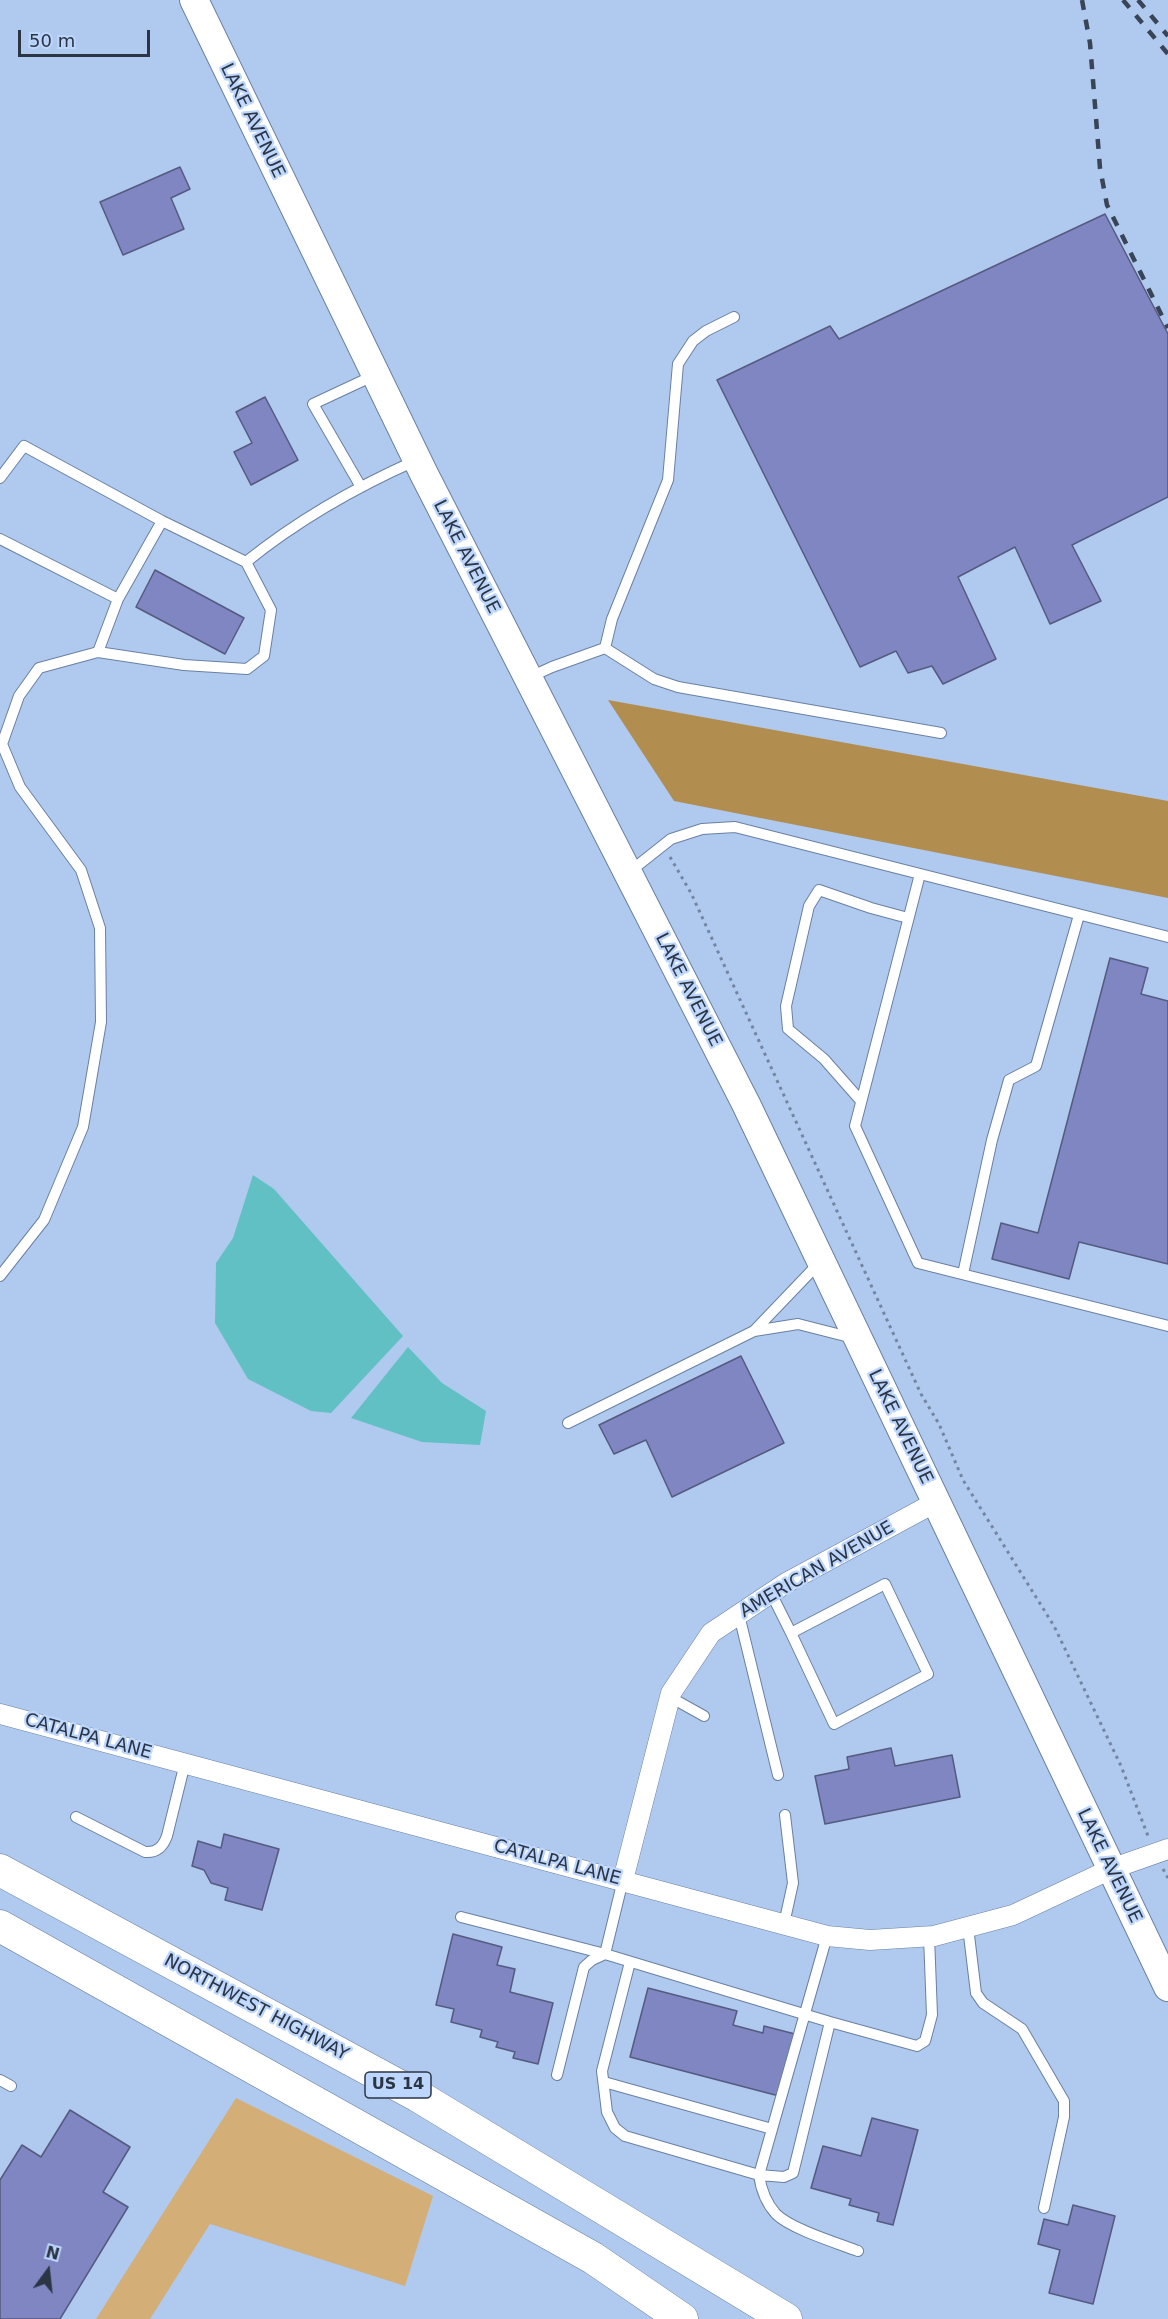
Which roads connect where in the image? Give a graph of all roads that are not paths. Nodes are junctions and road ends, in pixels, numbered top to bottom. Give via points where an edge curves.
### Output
1 (194, 0) edge
2 (734, 317) dead end
3 (376, 375) junction
4 (417, 460) junction
5 (0, 478) edge
6 (361, 487) junction
7 (162, 521) junction
8 (0, 539) edge
9 (246, 562) junction
10 (118, 599) junction
11 (605, 648) junction
12 (98, 652) junction
13 (528, 678) junction
14 (941, 733) dead end
15 (628, 873) junction
16 (920, 874) junction
17 (1079, 915) junction
18 (909, 918) junction
19 (1168, 937) edge
20 (861, 1101) junction
21 (821, 1261) junction
22 (963, 1274) junction
23 (0, 1276) edge
24 (1168, 1326) edge
25 (754, 1331) junction
26 (858, 1339) junction
27 (568, 1423) dead end
28 (936, 1502) junction
29 (771, 1593) junction
30 (739, 1615) junction
31 (791, 1633) junction
32 (670, 1697) junction
33 (0, 1714) edge
34 (704, 1716) dead end
35 (185, 1763) junction
36 (778, 1774) dead end
37 (785, 1815) dead end
38 (76, 1817) dead end
39 (1162, 1851) edge
40 (1111, 1869) junction
41 (0, 1870) edge
42 (623, 1880) junction
43 (461, 1917) dead end
44 (784, 1924) junction
45 (0, 1926) edge
46 (968, 1927) junction
47 (827, 1936) junction
48 (929, 1936) junction
49 (605, 1954) junction
50 (630, 1962) junction
51 (1168, 1987) edge
52 (805, 2014) junction
53 (830, 2022) junction
54 (557, 2075) dead end
55 (0, 2080) edge
56 (604, 2082) junction
57 (11, 2086) dead end
58 (772, 2129) junction
59 (759, 2175) junction
60 (1044, 2208) dead end
61 (858, 2251) dead end
62 (682, 2319) edge
63 (786, 2319) edge

1 - 3 street, LAKE AVENUE
2 - 11 lane via 706,330 693,341 678,364 668,480 612,619
3 - 4 street, LAKE AVENUE
3 - 6 lane via 313,404
4 - 6 lane
4 - 13 street, LAKE AVENUE
5 - 7 lane via 24,446
6 - 9 lane via 279,536
7 - 9 lane
7 - 10 lane
8 - 10 lane
9 - 12 lane via 271,610 264,656 247,669 184,665
10 - 12 lane
11 - 13 lane
11 - 14 lane via 654,679 678,687
12 - 23 lane via 39,668 19,696 2,744 20,787 81,870 100,928 101,1022 83,1127 44,1220
13 - 15 street, LAKE AVENUE
15 - 16 lane via 671,839 702,830 735,827
15 - 21 street, LAKE AVENUE
16 - 17 lane
16 - 18 lane
17 - 19 lane
17 - 22 lane via 1036,1066 1009,1080
18 - 20 lane
18 - 20 lane via 819,890 809,906 786,1006 788,1029 824,1059
20 - 22 lane via 855,1126 918,1263
21 - 25 lane
21 - 26 street, LAKE AVENUE
22 - 24 lane
25 - 26 lane via 798,1324
25 - 27 lane
26 - 28 street, LAKE AVENUE
28 - 29 street, AMERICAN AVENUE
28 - 40 street, LAKE AVENUE
29 - 30 street, AMERICAN AVENUE
29 - 31 lane
30 - 32 street, AMERICAN AVENUE via 711,1634
30 - 36 lane
31 - 31 lane via 885,1584 928,1674 834,1724
32 - 34 lane
32 - 42 street, AMERICAN AVENUE
33 - 35 street, CATALPA LANE
35 - 38 lane via 167,1836 158,1850 145,1852
35 - 42 street, CATALPA LANE
37 - 44 lane via 793,1883
39 - 40 street, CATALPA LANE
40 - 46 street, CATALPA LANE via 1013,1915
40 - 51 street, LAKE AVENUE
41 - 63 main road, NORTHWEST HIGHWAY / US 14 via 418,2096
42 - 44 street, CATALPA LANE
42 - 49 lane
43 - 49 lane
44 - 47 street, CATALPA LANE
45 - 62 main road via 593,2258
46 - 48 street, CATALPA LANE
46 - 60 lane via 976,1993 983,2003 1022,2029 1064,2101
47 - 48 street, CATALPA LANE via 870,1940
47 - 52 lane
48 - 53 lane via 932,2015 925,2042 917,2046
49 - 50 lane
49 - 54 lane via 584,1967
50 - 52 lane
50 - 56 lane via 602,2072
52 - 53 lane
52 - 58 lane
53 - 59 lane via 793,2173 784,2177
55 - 57 lane
56 - 58 lane
56 - 59 lane via 607,2112 615,2128 625,2136
58 - 59 lane
59 - 61 lane via 762,2190 777,2214 791,2224

